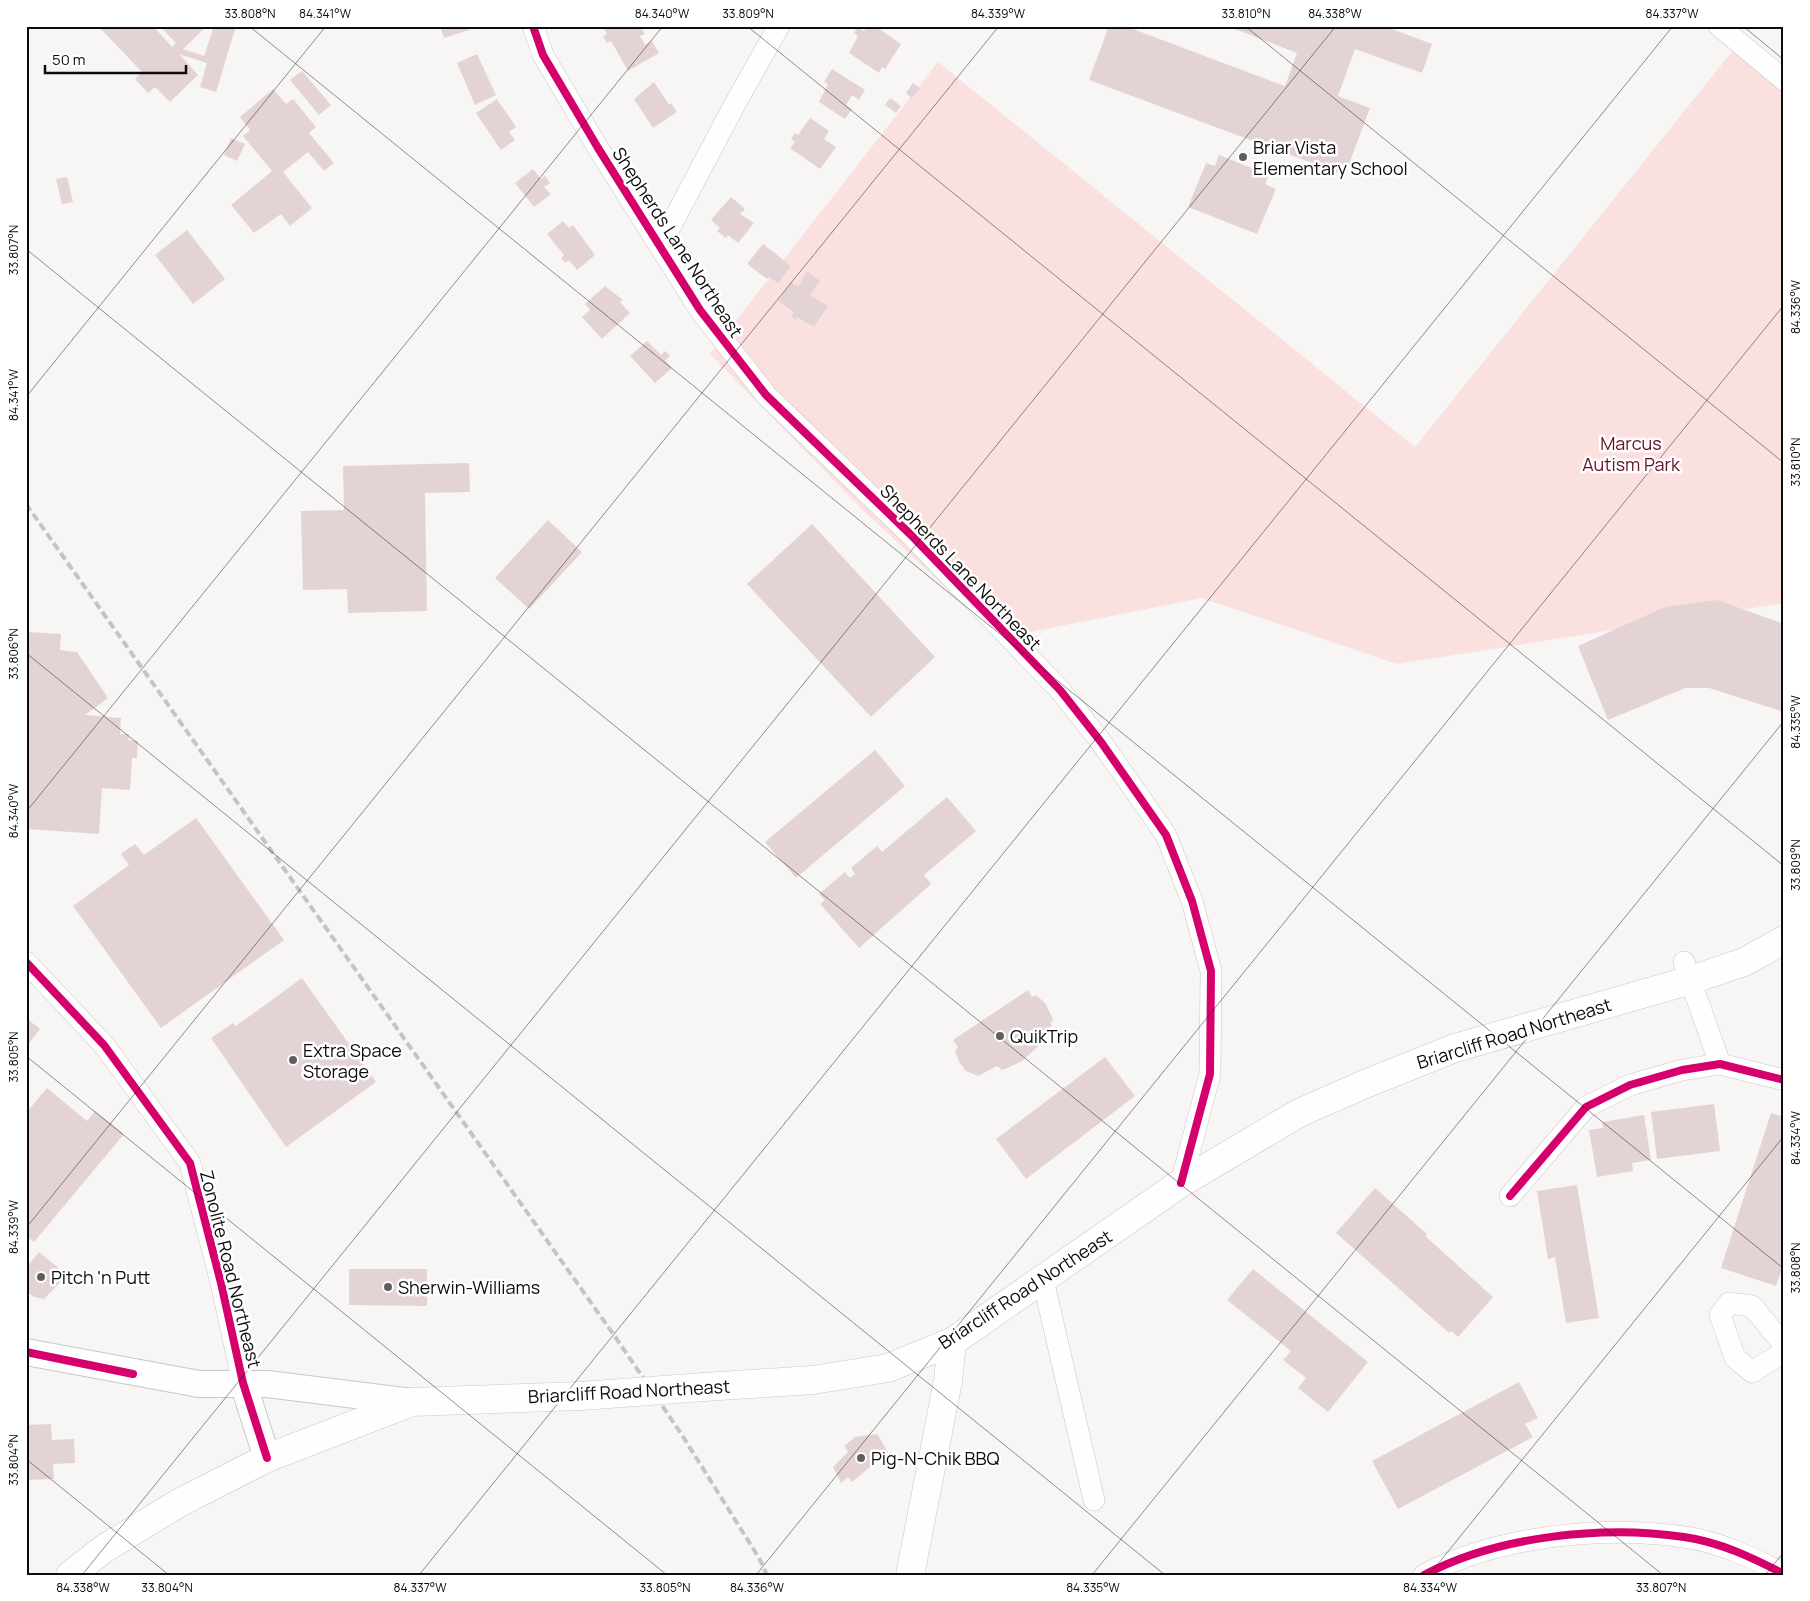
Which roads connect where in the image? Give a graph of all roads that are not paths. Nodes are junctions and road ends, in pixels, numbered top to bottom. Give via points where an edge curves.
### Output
1 (533, 26) edge
2 (779, 26) edge
3 (1731, 30) edge
4 (1784, 80) edge
5 (660, 246) junction
6 (1784, 940) edge
7 (26, 962) edge
8 (1688, 971) junction
9 (1720, 1064) junction
10 (1784, 1080) edge
11 (1181, 1183) junction
12 (1510, 1196) dead end
13 (1042, 1280) junction
14 (952, 1342) junction
15 (1784, 1345) edge
16 (26, 1352) edge
17 (1784, 1352) edge
18 (243, 1383) junction
19 (412, 1402) junction
20 (267, 1458) junction
21 (1094, 1500) dead end
22 (1784, 1574) edge
23 (70, 1575) edge
24 (910, 1575) edge
25 (1424, 1575) edge

1 - 5 street, Shepherds Lane Northeast via 543,55
2 - 5 street
3 - 4 street
5 - 11 street, Shepherds Lane Northeast via 704,315 766,395 911,534 1060,690 1166,835 1192,901 1211,971 1210,1074
6 - 8 main road, Briarcliff Road Northeast via 1744,962
7 - 18 street, Zonolite Road Northeast via 104,1045 190,1163
8 - 9 street
8 - 11 main road, Briarcliff Road Northeast via 1455,1048 1365,1084 1299,1113
9 - 10 street
9 - 12 street via 1682,1070 1630,1085 1586,1107
11 - 13 main road, Briarcliff Road Northeast
13 - 14 main road, Briarcliff Road Northeast
13 - 21 street
14 - 19 main road, Briarcliff Road Northeast, bridge via 888,1368 814,1380 581,1396
14 - 24 main road via 948,1381
15 - 17 street via 1752,1306 1729,1303 1720,1315 1735,1358 1752,1372
16 - 18 street via 200,1384
18 - 19 street
18 - 20 street, Zonolite Road Northeast
19 - 20 main road, Briarcliff Road Northeast
20 - 23 main road, Briarcliff Road Northeast via 179,1503 105,1548
22 - 25 street via 1705,1541 1611,1532 1516,1544 1454,1561

